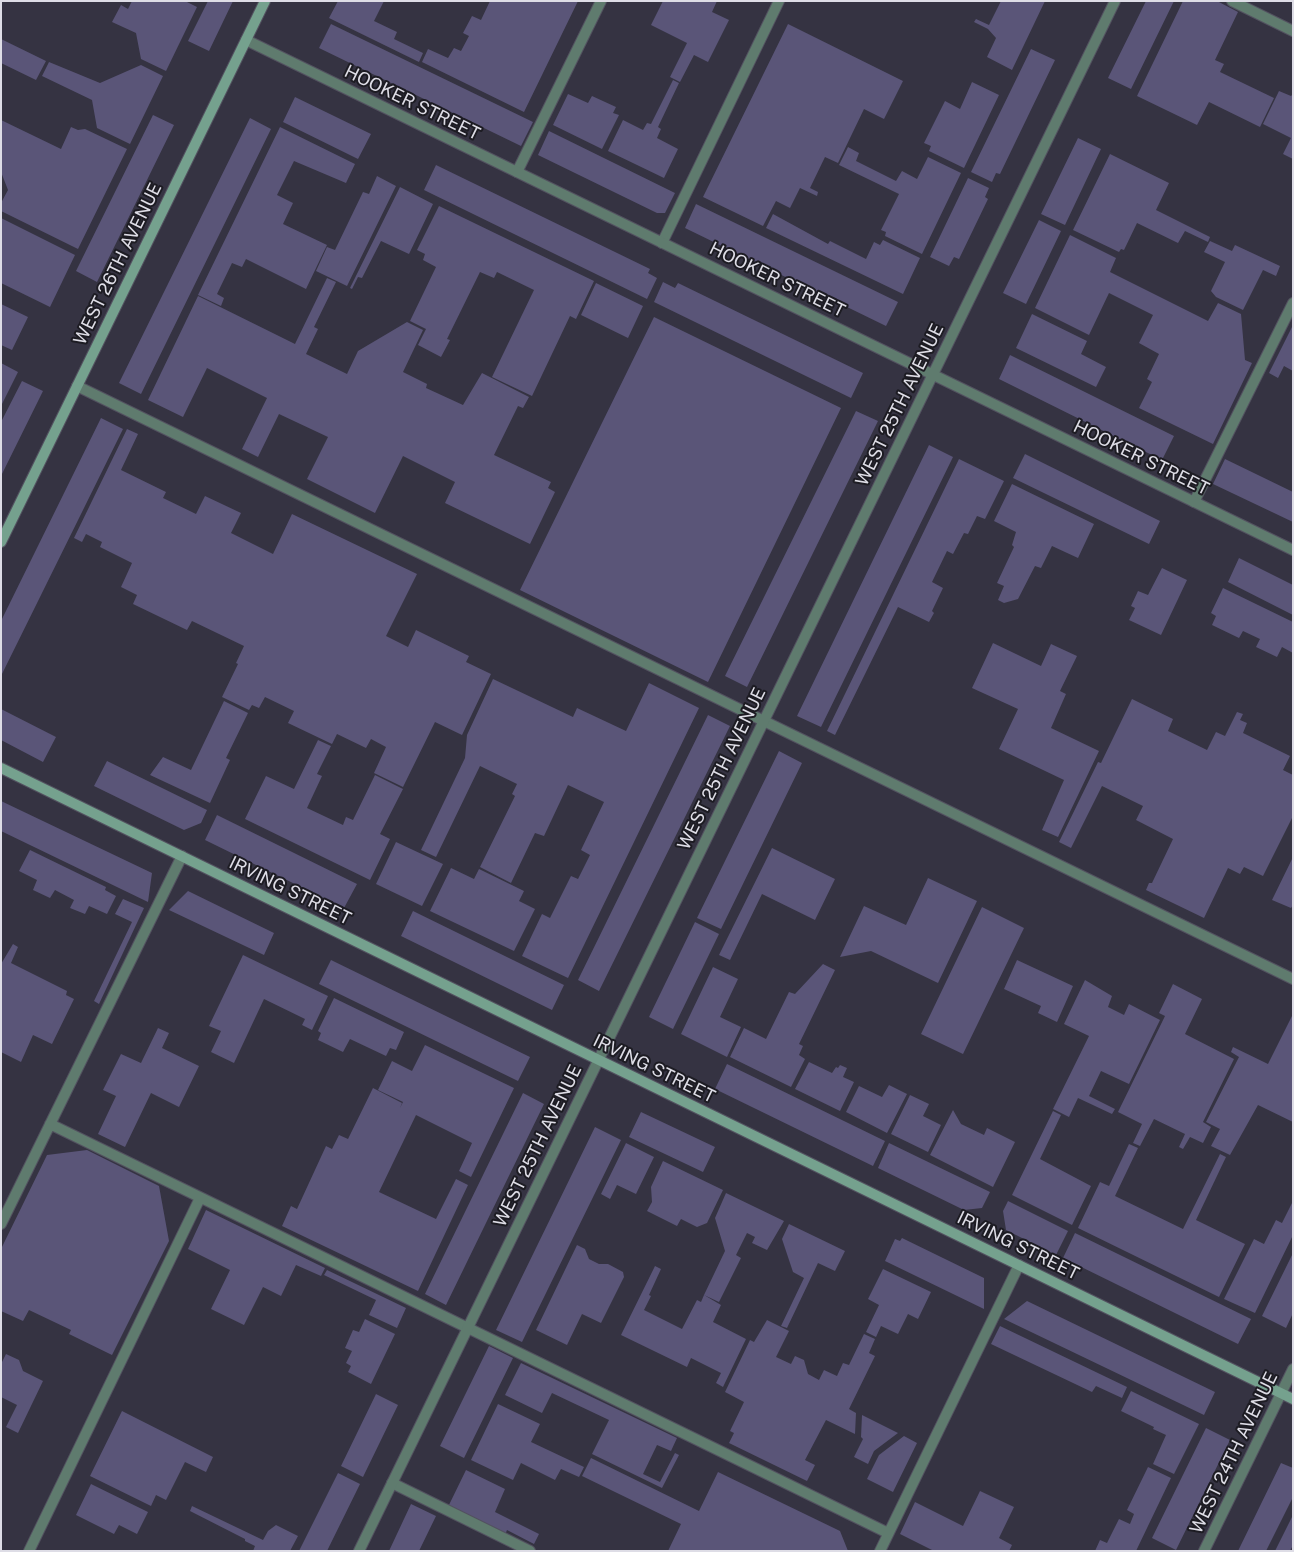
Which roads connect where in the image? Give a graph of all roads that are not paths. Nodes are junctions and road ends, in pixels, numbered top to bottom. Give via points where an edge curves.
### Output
1 (265, 1) edge
2 (601, 1) edge
3 (779, 1) edge
4 (1115, 1) edge
5 (1232, 1) edge
6 (1293, 31) edge
7 (246, 40) junction
8 (517, 172) junction
9 (662, 243) junction
10 (1293, 303) edge
11 (933, 375) junction
12 (77, 386) junction
13 (1194, 502) junction
14 (1, 542) edge
15 (1293, 550) edge
16 (764, 720) junction
17 (1, 768) edge
18 (182, 856) junction
19 (1293, 979) edge
20 (599, 1060) junction
21 (50, 1124) junction
22 (200, 1198) junction
23 (1, 1224) edge
24 (1019, 1265) junction
25 (468, 1328) junction
26 (1293, 1369) edge
27 (1281, 1393) junction
28 (1293, 1398) edge
29 (392, 1483) junction
30 (888, 1533) junction
31 (29, 1551) edge
32 (359, 1551) edge
33 (530, 1551) edge
34 (880, 1551) edge
35 (1204, 1551) edge

1 - 7 street, WEST 26TH AVENUE
2 - 8 street
3 - 9 street
4 - 11 street, WEST 25TH AVENUE
5 - 6 street
7 - 8 street, HOOKER STREET
7 - 12 street, WEST 26TH AVENUE
8 - 9 street, HOOKER STREET
9 - 11 street, HOOKER STREET
10 - 13 street
11 - 13 street, HOOKER STREET
11 - 16 street, WEST 25TH AVENUE
12 - 14 street, WEST 26TH AVENUE
12 - 16 street
13 - 15 street, HOOKER STREET
16 - 19 street
16 - 20 street, WEST 25TH AVENUE
17 - 18 street, IRVING STREET
18 - 20 street, IRVING STREET
18 - 21 street
20 - 24 street, IRVING STREET
20 - 25 street, WEST 25TH AVENUE
21 - 22 street
21 - 23 street
22 - 25 street
22 - 31 street
24 - 27 street, IRVING STREET
24 - 30 street
25 - 29 street, WEST 25TH AVENUE
25 - 30 street
26 - 27 street, WEST 24TH AVENUE
27 - 28 street, IRVING STREET
27 - 35 street, WEST 24TH AVENUE
29 - 32 street, WEST 25TH AVENUE
29 - 33 street
30 - 34 street

